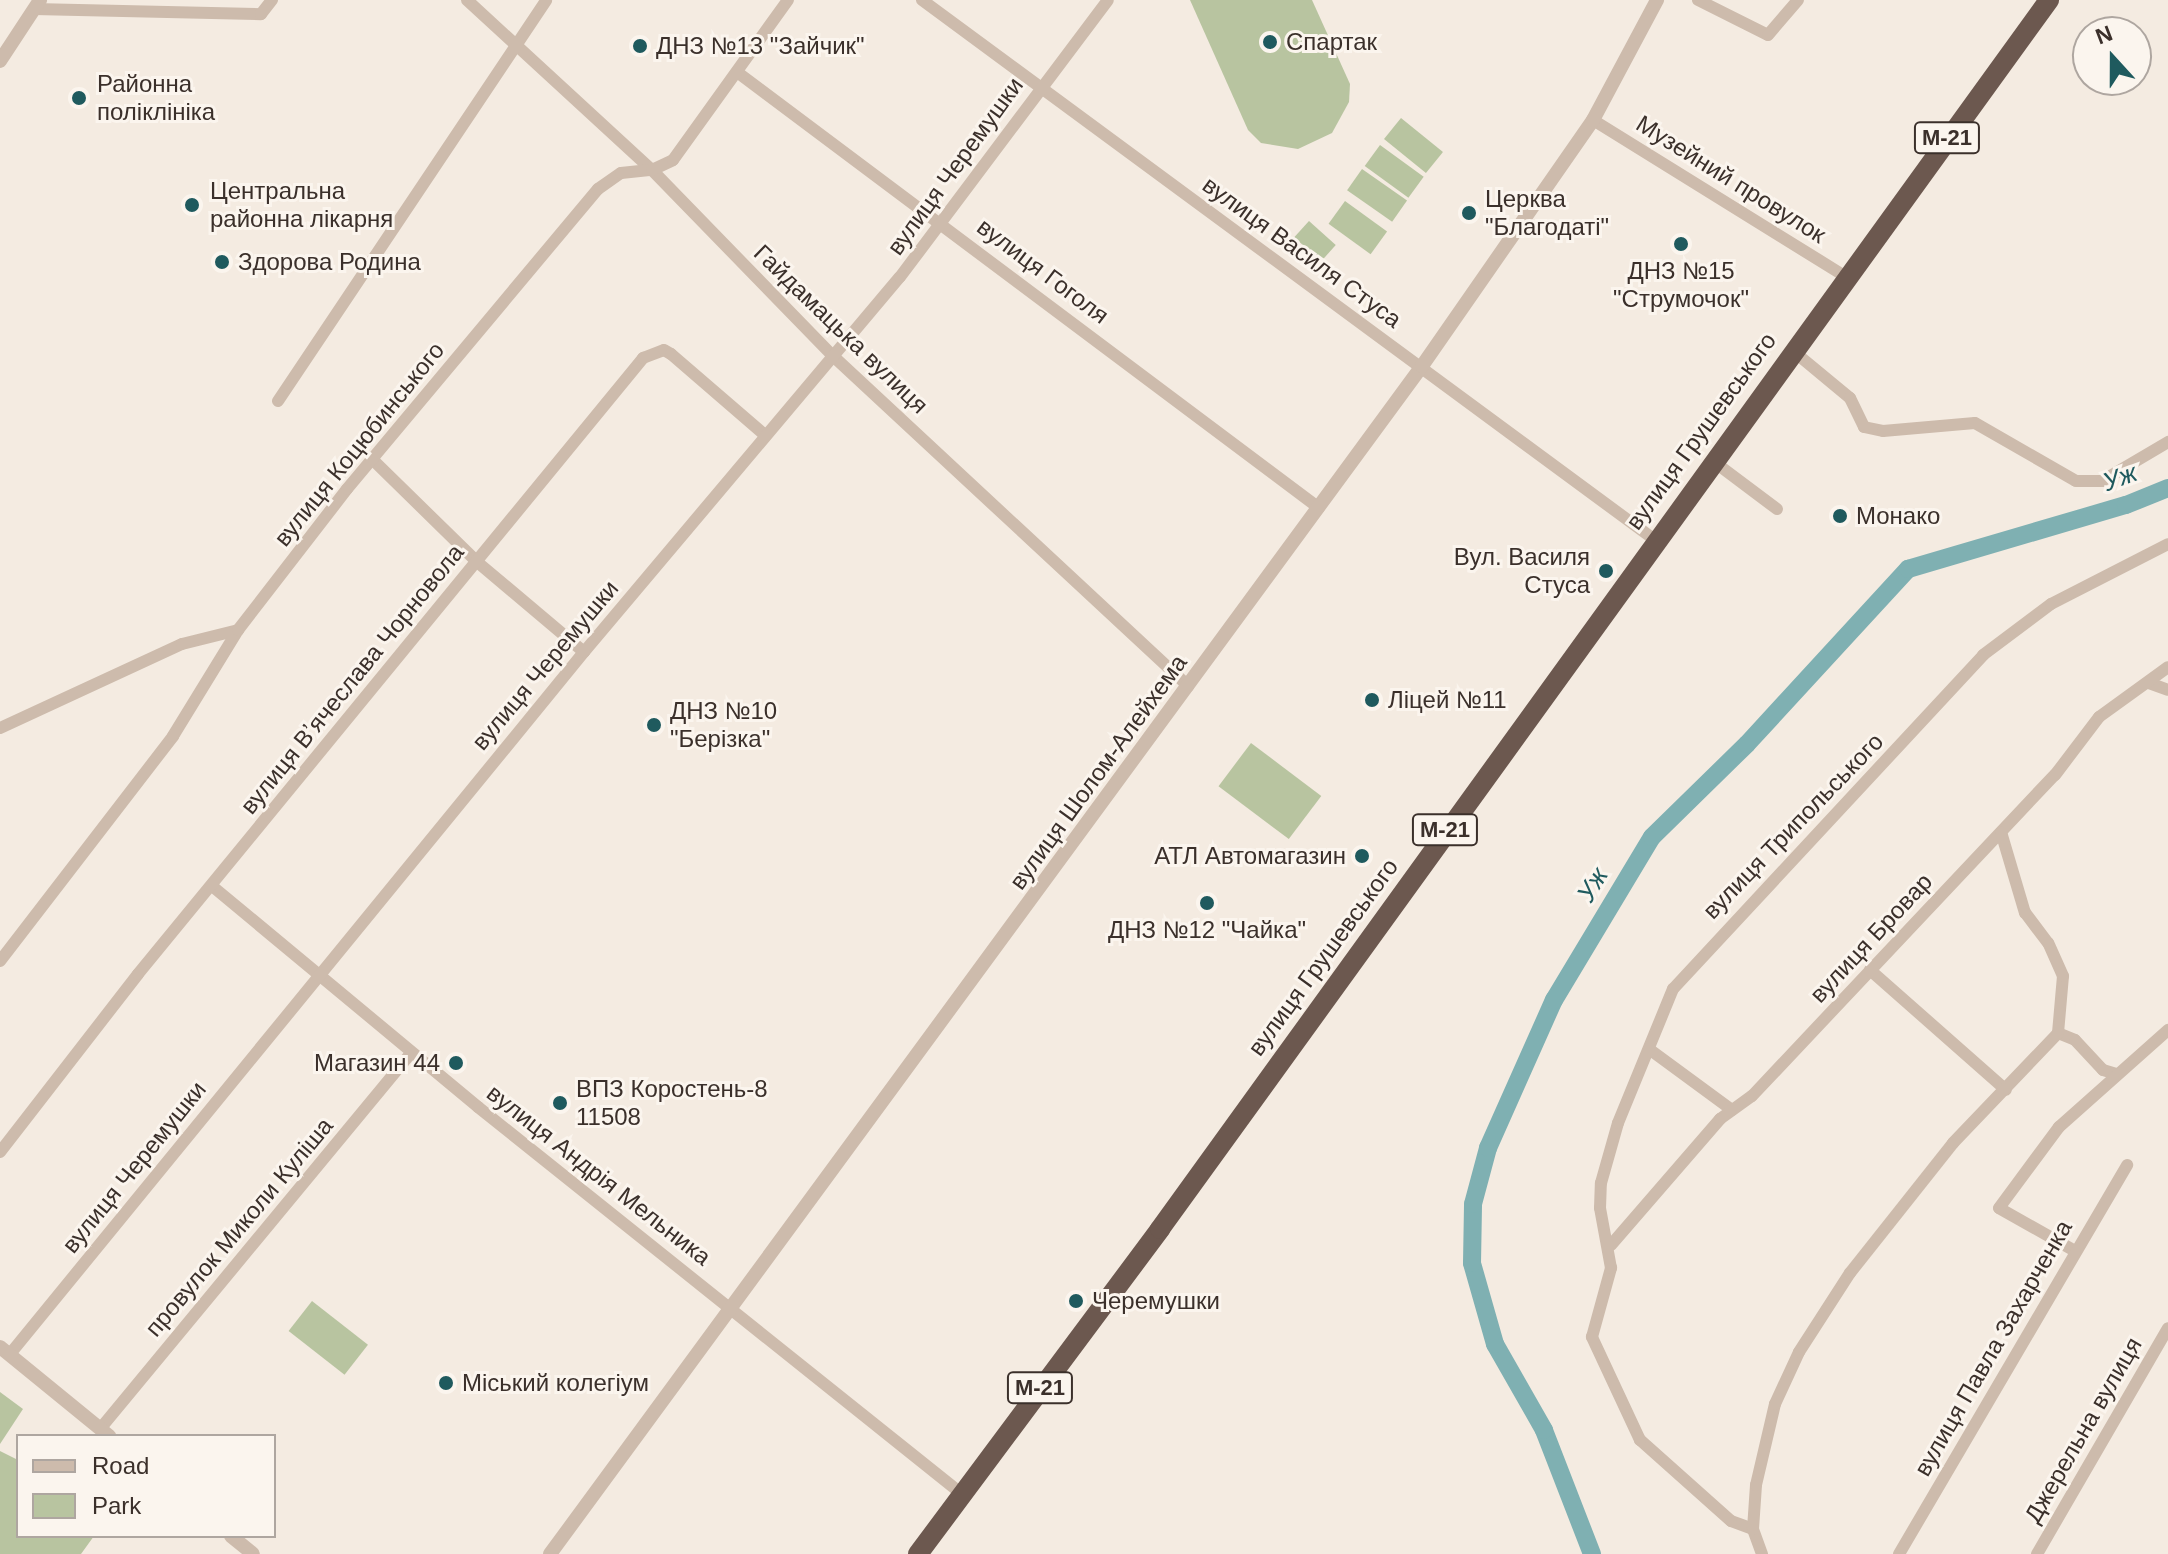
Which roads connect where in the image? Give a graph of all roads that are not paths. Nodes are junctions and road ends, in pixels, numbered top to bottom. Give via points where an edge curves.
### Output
1 (272, 0) edge
2 (467, 0) edge
3 (546, 0) edge
4 (788, 0) edge
5 (922, 0) edge
6 (1108, 0) edge
7 (1657, 0) edge
8 (1698, 0) edge
9 (1798, 0) edge
10 (2049, 0) edge
11 (37, 5) edge
12 (516, 44) junction
13 (0, 61) edge
14 (737, 72) junction
15 (1040, 87) junction
16 (1593, 120) junction
17 (652, 170) junction
18 (943, 223) junction
19 (1845, 276) junction
20 (1792, 350) junction
21 (833, 356) junction
22 (1422, 366) junction
23 (278, 401) dead end
24 (766, 436) junction
25 (2168, 442) edge
26 (372, 459) junction
27 (1713, 461) junction
28 (1319, 508) junction
29 (1777, 509) dead end
30 (1655, 540) junction
31 (2168, 544) edge
32 (476, 561) junction
33 (238, 630) junction
34 (584, 652) junction
35 (2168, 667) edge
36 (2149, 683) junction
37 (1188, 686) junction
38 (2168, 690) edge
39 (0, 728) edge
40 (2001, 832) junction
41 (212, 886) junction
42 (0, 961) edge
43 (1870, 970) junction
44 (319, 975) junction
45 (2168, 1030) edge
46 (2058, 1033) junction
47 (1649, 1049) junction
48 (411, 1053) junction
49 (2116, 1074) junction
50 (2006, 1090) junction
51 (1732, 1110) junction
52 (0, 1152) edge
53 (2127, 1165) dead end
54 (1611, 1245) junction
55 (2075, 1251) junction
56 (732, 1308) junction
57 (2168, 1328) edge
58 (5, 1351) edge
59 (104, 1432) edge
60 (962, 1494) junction
61 (1753, 1529) junction
62 (233, 1538) edge
63 (253, 1554) edge
64 (550, 1554) edge
65 (918, 1554) edge
66 (1762, 1554) edge
67 (1899, 1554) edge
68 (2037, 1554) edge

1 - 11 street via 261,14
2 - 12 street, Гайдамацька вулиця
3 - 12 street
4 - 14 street, вулиця Коцюбинського
5 - 15 street, вулиця Василя Стуса
6 - 15 street, вулиця Черемушки
7 - 16 street, вулиця Шолом-Алейхема
8 - 9 street via 1768,35
10 - 19 highway, вулиця Грушевського / М-21
11 - 13 street
12 - 17 street, Гайдамацька вулиця
12 - 23 street
14 - 17 street, вулиця Коцюбинського via 673,160
14 - 18 street, вулиця Гоголя
15 - 18 street, вулиця Черемушки
15 - 22 street, вулиця Василя Стуса
16 - 19 street, Музейний провулок
16 - 22 street, вулиця Шолом-Алейхема
17 - 21 street, Гайдамацька вулиця
17 - 26 street, вулиця Коцюбинського via 621,173 598,189
18 - 21 street, вулиця Черемушки
18 - 28 street, вулиця Гоголя
19 - 20 highway, вулиця Грушевського / М-21
20 - 25 street via 1850,398 1864,427 1883,431 1975,423 2076,481 2102,481
20 - 27 highway, вулиця Грушевського / М-21
21 - 24 street, вулиця Черемушки
21 - 37 street, Гайдамацька вулиця
22 - 28 street, вулиця Шолом-Алейхема
22 - 30 street, вулиця Василя Стуса
24 - 32 street, вулиця Вʼячеслава Чорновола via 671,354 652,352 634,366
24 - 34 street, вулиця Черемушки
26 - 32 street
26 - 33 street, вулиця Коцюбинського
27 - 29 street
27 - 30 highway, вулиця Грушевського / М-21
28 - 37 street, вулиця Шолом-Алейхема
30 - 60 highway, вулиця Грушевського / М-21
31 - 47 street, вулиця Трипольського via 2051,604 1983,655 1800,856 1688,968 1673,989
32 - 34 street
32 - 41 street, вулиця Вʼячеслава Чорновола
33 - 39 street via 182,644
33 - 42 street, вулиця Коцюбинського via 193,708
34 - 44 street, вулиця Черемушки
35 - 36 street, вулиця Бровар
36 - 38 street
36 - 40 street, вулиця Бровар via 2099,717
37 - 56 street, вулиця Шолом-Алейхема
40 - 43 street, вулиця Бровар
40 - 46 street via 2025,913 2048,943 2063,976
41 - 44 street, вулиця Андрія Мельника
41 - 52 street, вулиця Вʼячеслава Чорновола
43 - 50 street
43 - 51 street, вулиця Бровар via 1752,1096
44 - 48 street, вулиця Андрія Мельника
44 - 58 street, вулиця Черемушки
45 - 49 street
46 - 49 street via 2075,1040 2103,1070
46 - 50 street
47 - 51 street
47 - 54 street, вулиця Трипольського via 1601,1183 1600,1208
48 - 56 street, вулиця Андрія Мельника
48 - 59 street, провулок Миколи Куліша
49 - 55 street via 2059,1127 1999,1208
50 - 61 street via 1953,1143 1850,1273 1799,1352 1772,1416 1756,1485
51 - 54 street, вулиця Бровар
53 - 55 street, вулиця Павла Захарченка
54 - 61 street via 1611,1268 1592,1337 1631,1428 1731,1521
55 - 67 street, вулиця Павла Захарченка
56 - 60 street, вулиця Андрія Мельника
56 - 64 street, вулиця Шолом-Алейхема
57 - 68 street, Джерельна вулиця
58 - 59 street
60 - 65 highway, вулиця Грушевського / М-21
61 - 66 street
62 - 63 street

